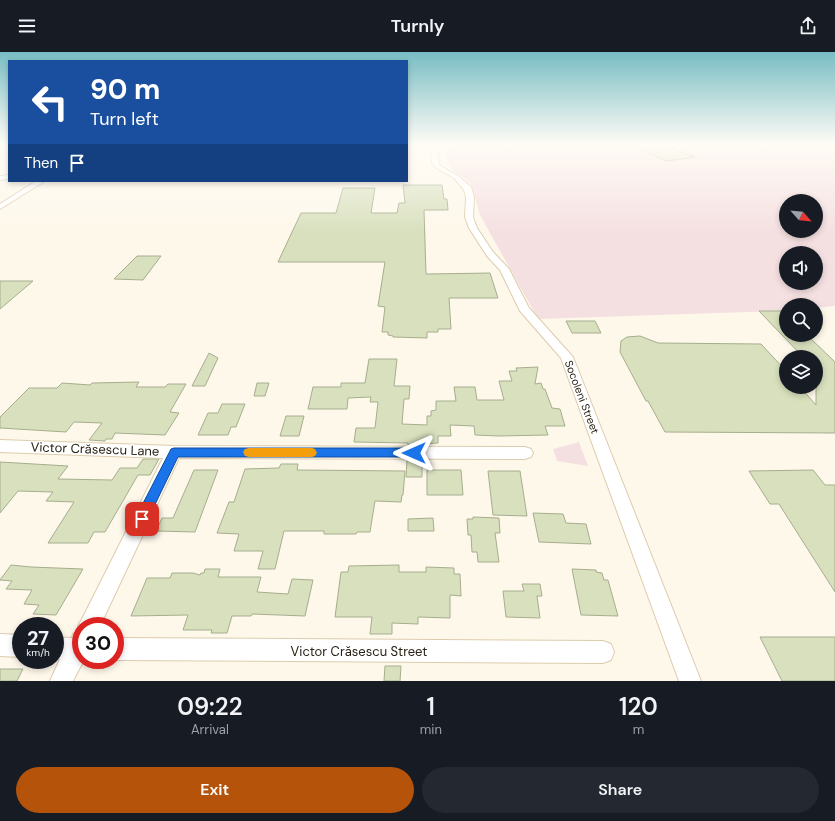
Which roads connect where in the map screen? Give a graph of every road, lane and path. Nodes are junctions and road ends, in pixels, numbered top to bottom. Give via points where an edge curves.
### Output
1 (448, 173) edge
2 (39, 182) edge
3 (0, 207) edge
4 (0, 446) edge
5 (174, 452) junction
6 (525, 453) dead end
7 (93, 617) edge
8 (0, 644) edge
9 (12, 645) edge
10 (124, 649) edge
11 (603, 652) dead end
12 (72, 661) edge
13 (61, 681) edge
14 (690, 681) edge

1 - 14 street, Socoleni Street via 463,182 468,189 469,217 476,234 504,270 524,309 567,357
2 - 3 street
4 - 5 street, Victor Crăsescu Lane
5 - 6 street, Victor Crăsescu Lane
5 - 7 street
8 - 9 street
10 - 11 street, Victor Crăsescu Street
12 - 13 street

